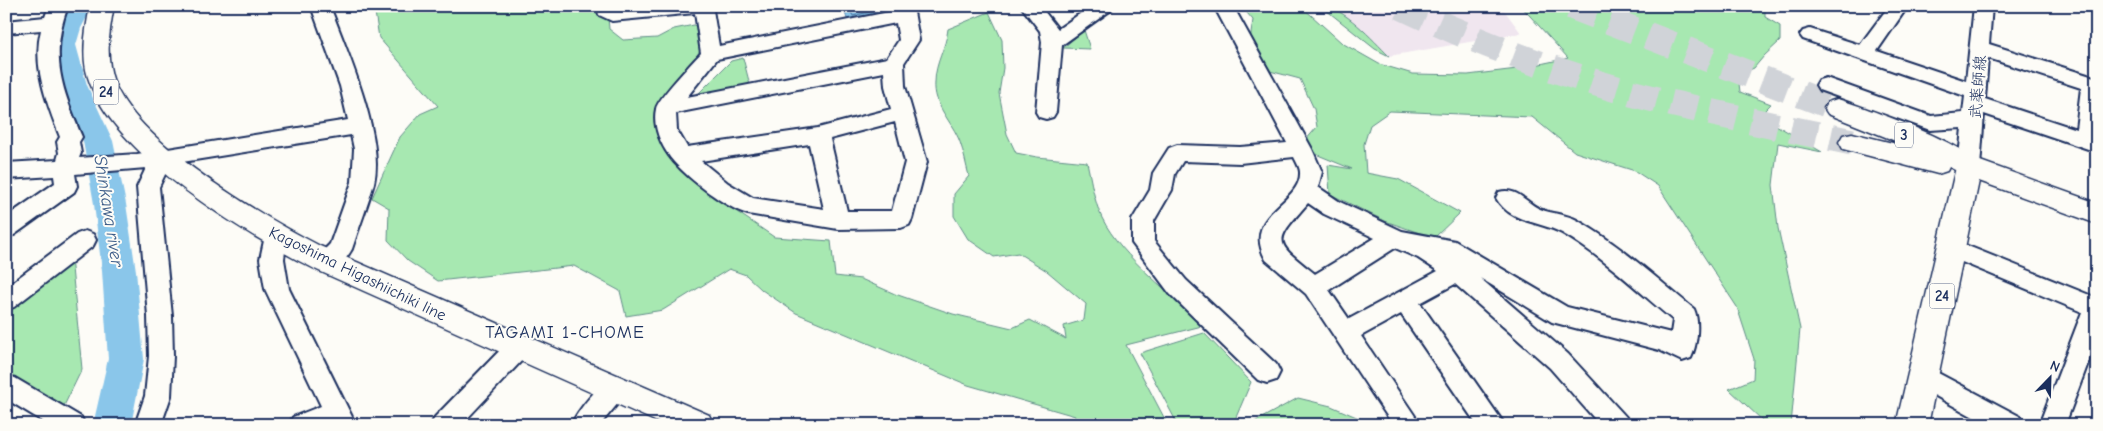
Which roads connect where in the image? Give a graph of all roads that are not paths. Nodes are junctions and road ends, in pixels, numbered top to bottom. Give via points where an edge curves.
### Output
1 (102, 6) edge
2 (320, 6) edge
3 (606, 6) edge
4 (706, 6) edge
5 (1030, 6) edge
6 (1104, 6) edge
7 (1223, 6) edge
8 (1898, 6) edge
9 (703, 7) edge
10 (1981, 7) edge
11 (904, 10) edge
12 (56, 14) edge
13 (6, 27) edge
14 (1810, 35) dead end
15 (1052, 42) junction
16 (1980, 48) junction
17 (711, 54) junction
18 (1864, 54) junction
19 (894, 63) junction
20 (1826, 85) tunnel mouth
21 (2094, 85) edge
22 (1975, 105) junction
23 (666, 108) junction
24 (1836, 108) tunnel mouth
25 (1046, 112) dead end
26 (902, 113) junction
27 (359, 126) junction
28 (818, 135) junction
29 (1852, 142) tunnel mouth
30 (2091, 142) edge
31 (1301, 149) junction
32 (681, 156) junction
33 (150, 160) junction
34 (1969, 167) junction
35 (64, 169) junction
36 (6, 171) edge
37 (1306, 190) junction
38 (1507, 198) dead end
39 (2097, 214) edge
40 (838, 220) junction
41 (6, 229) edge
42 (276, 236) junction
43 (1393, 238) junction
44 (86, 240) dead end
45 (1953, 249) junction
46 (327, 261) junction
47 (1457, 272) junction
48 (1314, 287) junction
49 (6, 300) edge
50 (1405, 301) junction
51 (2097, 308) edge
52 (1345, 333) junction
53 (518, 348) junction
54 (1267, 372) dead end
55 (1923, 376) junction
56 (6, 386) edge
57 (615, 388) junction
58 (340, 419) edge
59 (72, 425) edge
60 (148, 425) edge
61 (302, 425) edge
62 (444, 425) edge
63 (584, 425) edge
64 (698, 425) edge
65 (1408, 425) edge
66 (1492, 425) edge
67 (1618, 425) edge
68 (1912, 425) edge
69 (2012, 425) edge
70 (2052, 425) edge

1 - 33 main road, Kagoshima Higashiichiki line / 24 via 94,50 99,73 107,94
2 - 27 street via 350,86
3 - 9 street via 612,15
4 - 9 street
5 - 15 street via 1049,30
6 - 15 street
7 - 31 street
8 - 18 street
9 - 17 street
10 - 16 street, 武薬師線
11 - 17 street
11 - 19 street via 909,40
12 - 13 street
12 - 35 street via 48,47 56,96 71,137
14 - 18 street
15 - 25 street
16 - 21 street
16 - 22 street, 武薬師線
17 - 23 street
18 - 22 street
19 - 23 street
19 - 26 street via 895,86
20 - 22 street via 1930,123
21 - 30 street
22 - 30 street
22 - 34 street, 武薬師線
23 - 32 street via 666,130
24 - 34 main road, 3 via 1936,147
26 - 28 street
26 - 40 street via 916,162 901,220
27 - 33 street
27 - 46 street via 365,149 363,182 340,249
28 - 32 street
28 - 40 street
29 - 34 main road, 3 via 1931,163
31 - 37 street via 1311,172
31 - 54 street via 1240,155 1177,154 1164,173 1161,190 1143,220 1143,242 1178,287
32 - 40 street via 720,189 748,206
33 - 35 street
33 - 42 main road, Kagoshima Higashiichiki line / 24
33 - 60 street via 148,187 160,316 160,356 158,396
34 - 39 main road
34 - 45 main road, 24
35 - 36 street
35 - 41 street via 66,186
37 - 43 street via 1332,208
37 - 48 street via 1279,219 1270,238 1274,254
38 - 43 street via 1532,215 1568,225 1604,249 1685,316 1682,351 1666,341 1561,315 1446,247
42 - 46 main road, Kagoshima Higashiichiki line / 24
42 - 58 street via 272,259 277,289
43 - 47 street via 1426,252
43 - 48 street
44 - 49 street
45 - 51 street
45 - 55 main road, 24
46 - 53 main road, Kagoshima Higashiichiki line / 24
47 - 50 street
47 - 67 street via 1559,361
48 - 52 street
50 - 52 street
50 - 66 street
51 - 70 street
52 - 65 street
53 - 57 main road, Kagoshima Higashiichiki line / 24
53 - 62 street
55 - 68 main road, 24
55 - 69 street
56 - 59 street
57 - 63 street
57 - 64 main road, Kagoshima Higashiichiki line / 24
58 - 61 street

